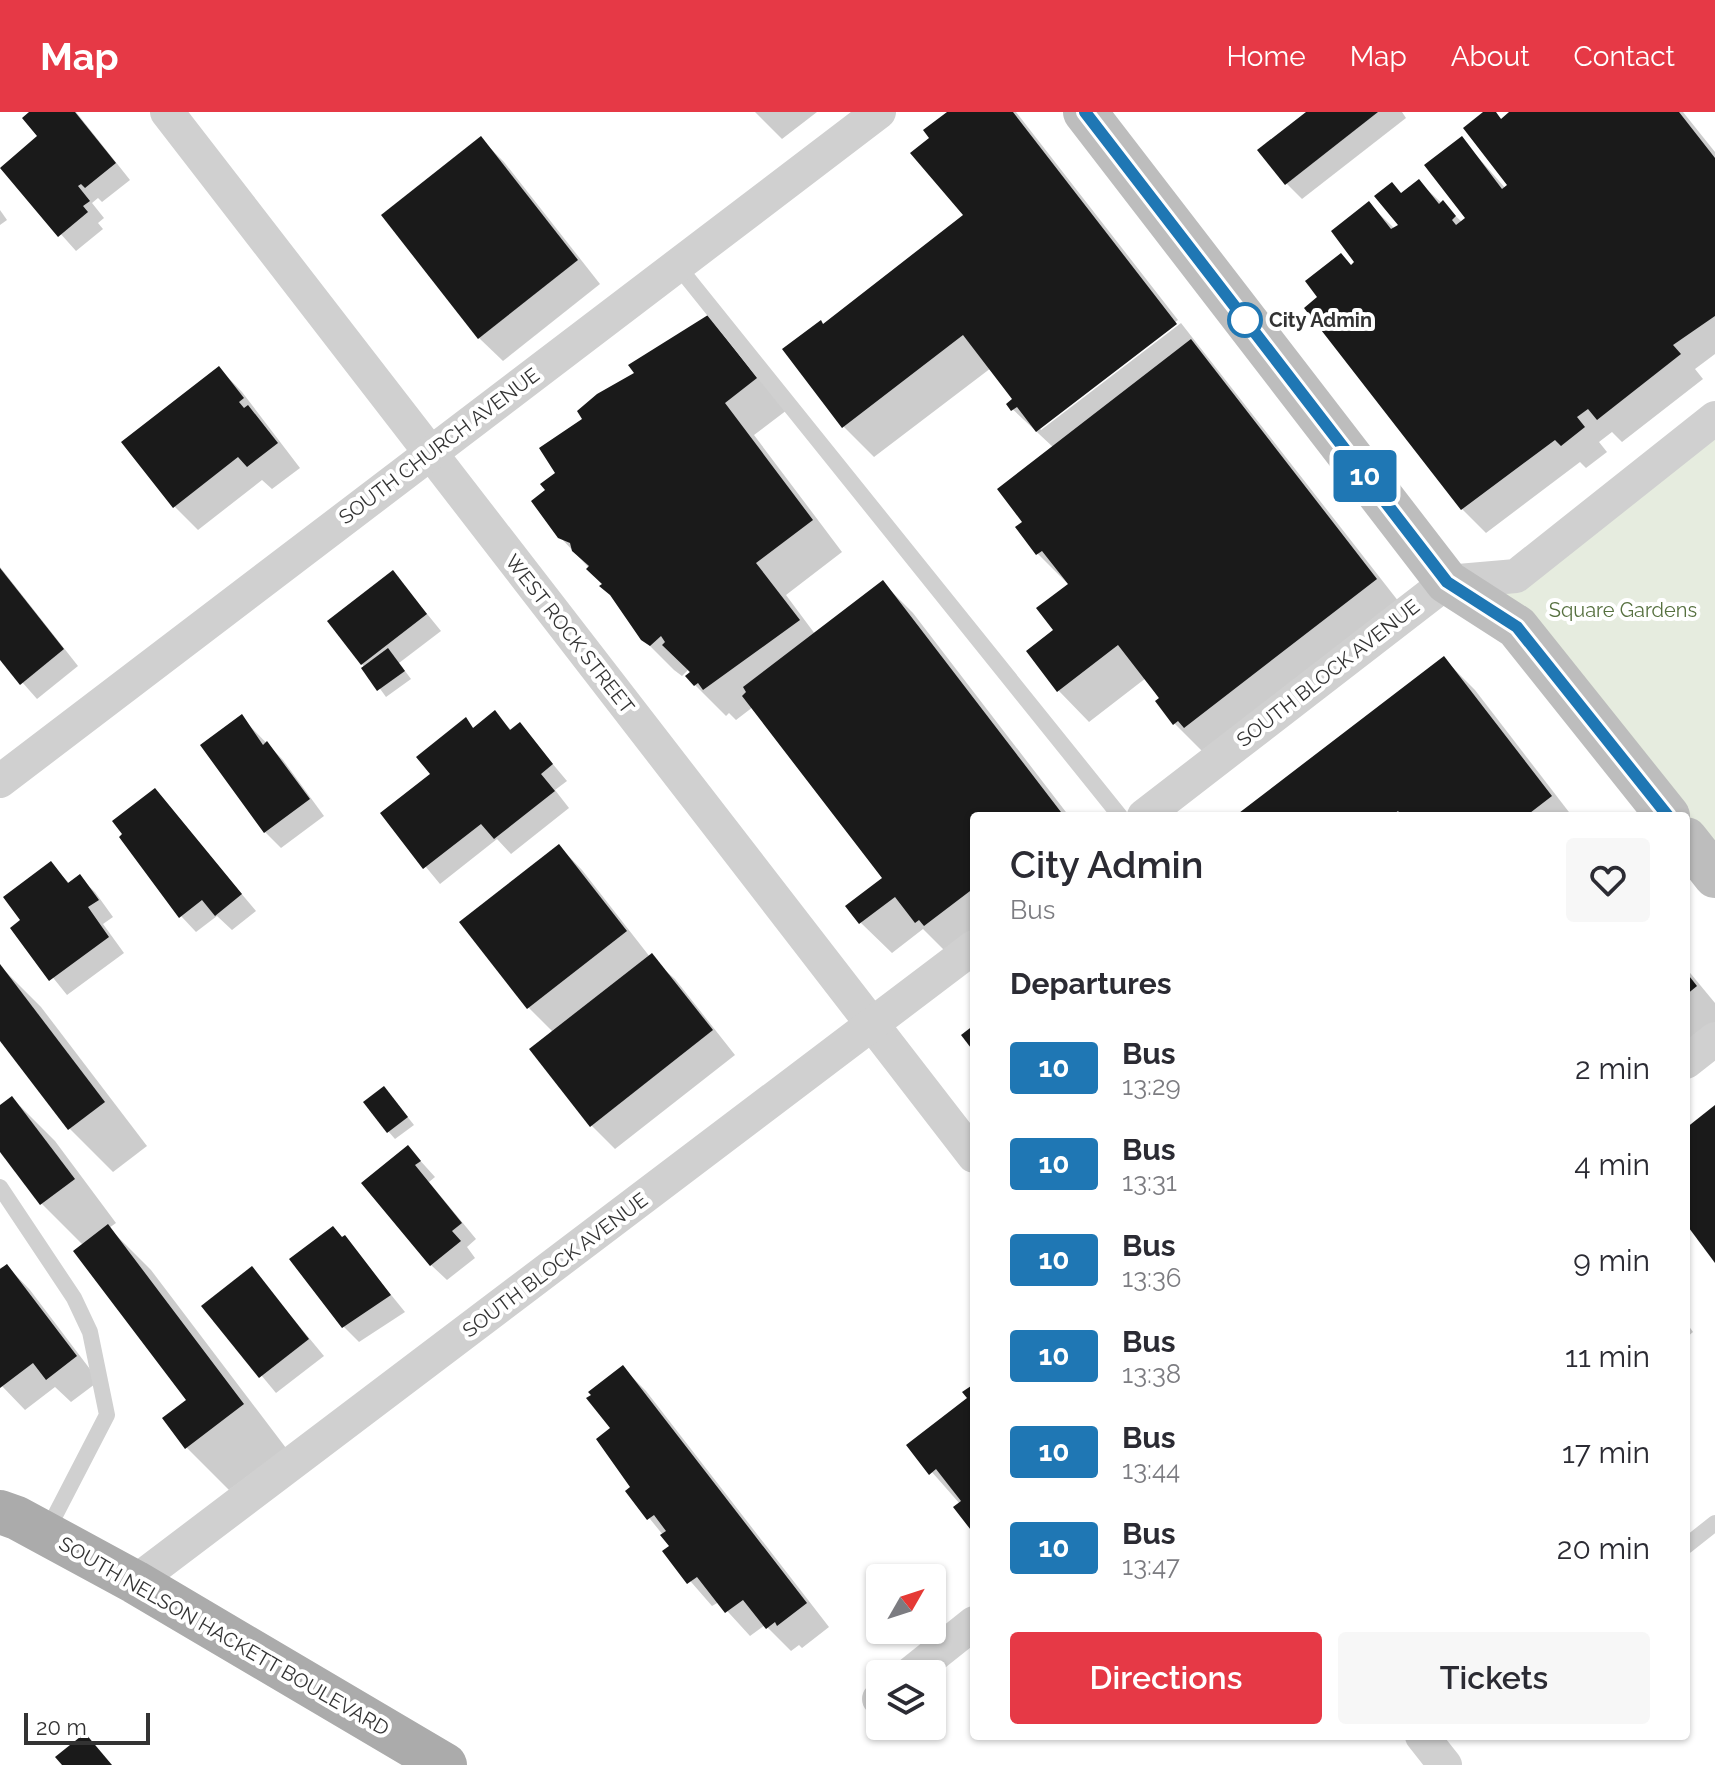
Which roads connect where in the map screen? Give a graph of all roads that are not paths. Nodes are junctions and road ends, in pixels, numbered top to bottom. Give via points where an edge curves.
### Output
1 (167, 112) edge
2 (879, 112) edge
3 (1085, 112) edge
4 (677, 265) junction
5 (1715, 418) edge
6 (429, 452) junction
7 (1447, 582) junction
8 (0, 781) edge
9 (1117, 812) edge
10 (1149, 812) edge
11 (1665, 812) edge
12 (1690, 844) edge
13 (1715, 876) edge
14 (970, 950) edge
15 (873, 1025) junction
16 (1715, 1039) edge
17 (1690, 1059) edge
18 (970, 1151) edge
19 (0, 1187) edge
20 (0, 1512) edge
21 (1715, 1523) edge
22 (46, 1533) junction
23 (1690, 1543) edge
24 (135, 1582) junction
25 (970, 1626) edge
26 (928, 1660) edge
27 (445, 1765) edge

1 - 6 street, WEST ROCK STREET
2 - 4 street, SOUTH CHURCH AVENUE
3 - 7 street
4 - 6 street, SOUTH CHURCH AVENUE
4 - 9 lane
5 - 7 street via 1516,576
6 - 8 street, SOUTH CHURCH AVENUE
6 - 15 street, WEST ROCK STREET
7 - 10 street, SOUTH BLOCK AVENUE
7 - 11 street via 1517,627
12 - 13 street
14 - 15 street, SOUTH BLOCK AVENUE
15 - 18 street, WEST ROCK STREET
15 - 24 street, SOUTH BLOCK AVENUE
16 - 17 street
19 - 22 lane via 74,1298 90,1332 107,1415
20 - 22 main road, SOUTH NELSON HACKETT BOULEVARD
21 - 23 lane
22 - 24 main road, SOUTH NELSON HACKETT BOULEVARD
24 - 27 main road, SOUTH NELSON HACKETT BOULEVARD
25 - 26 street

